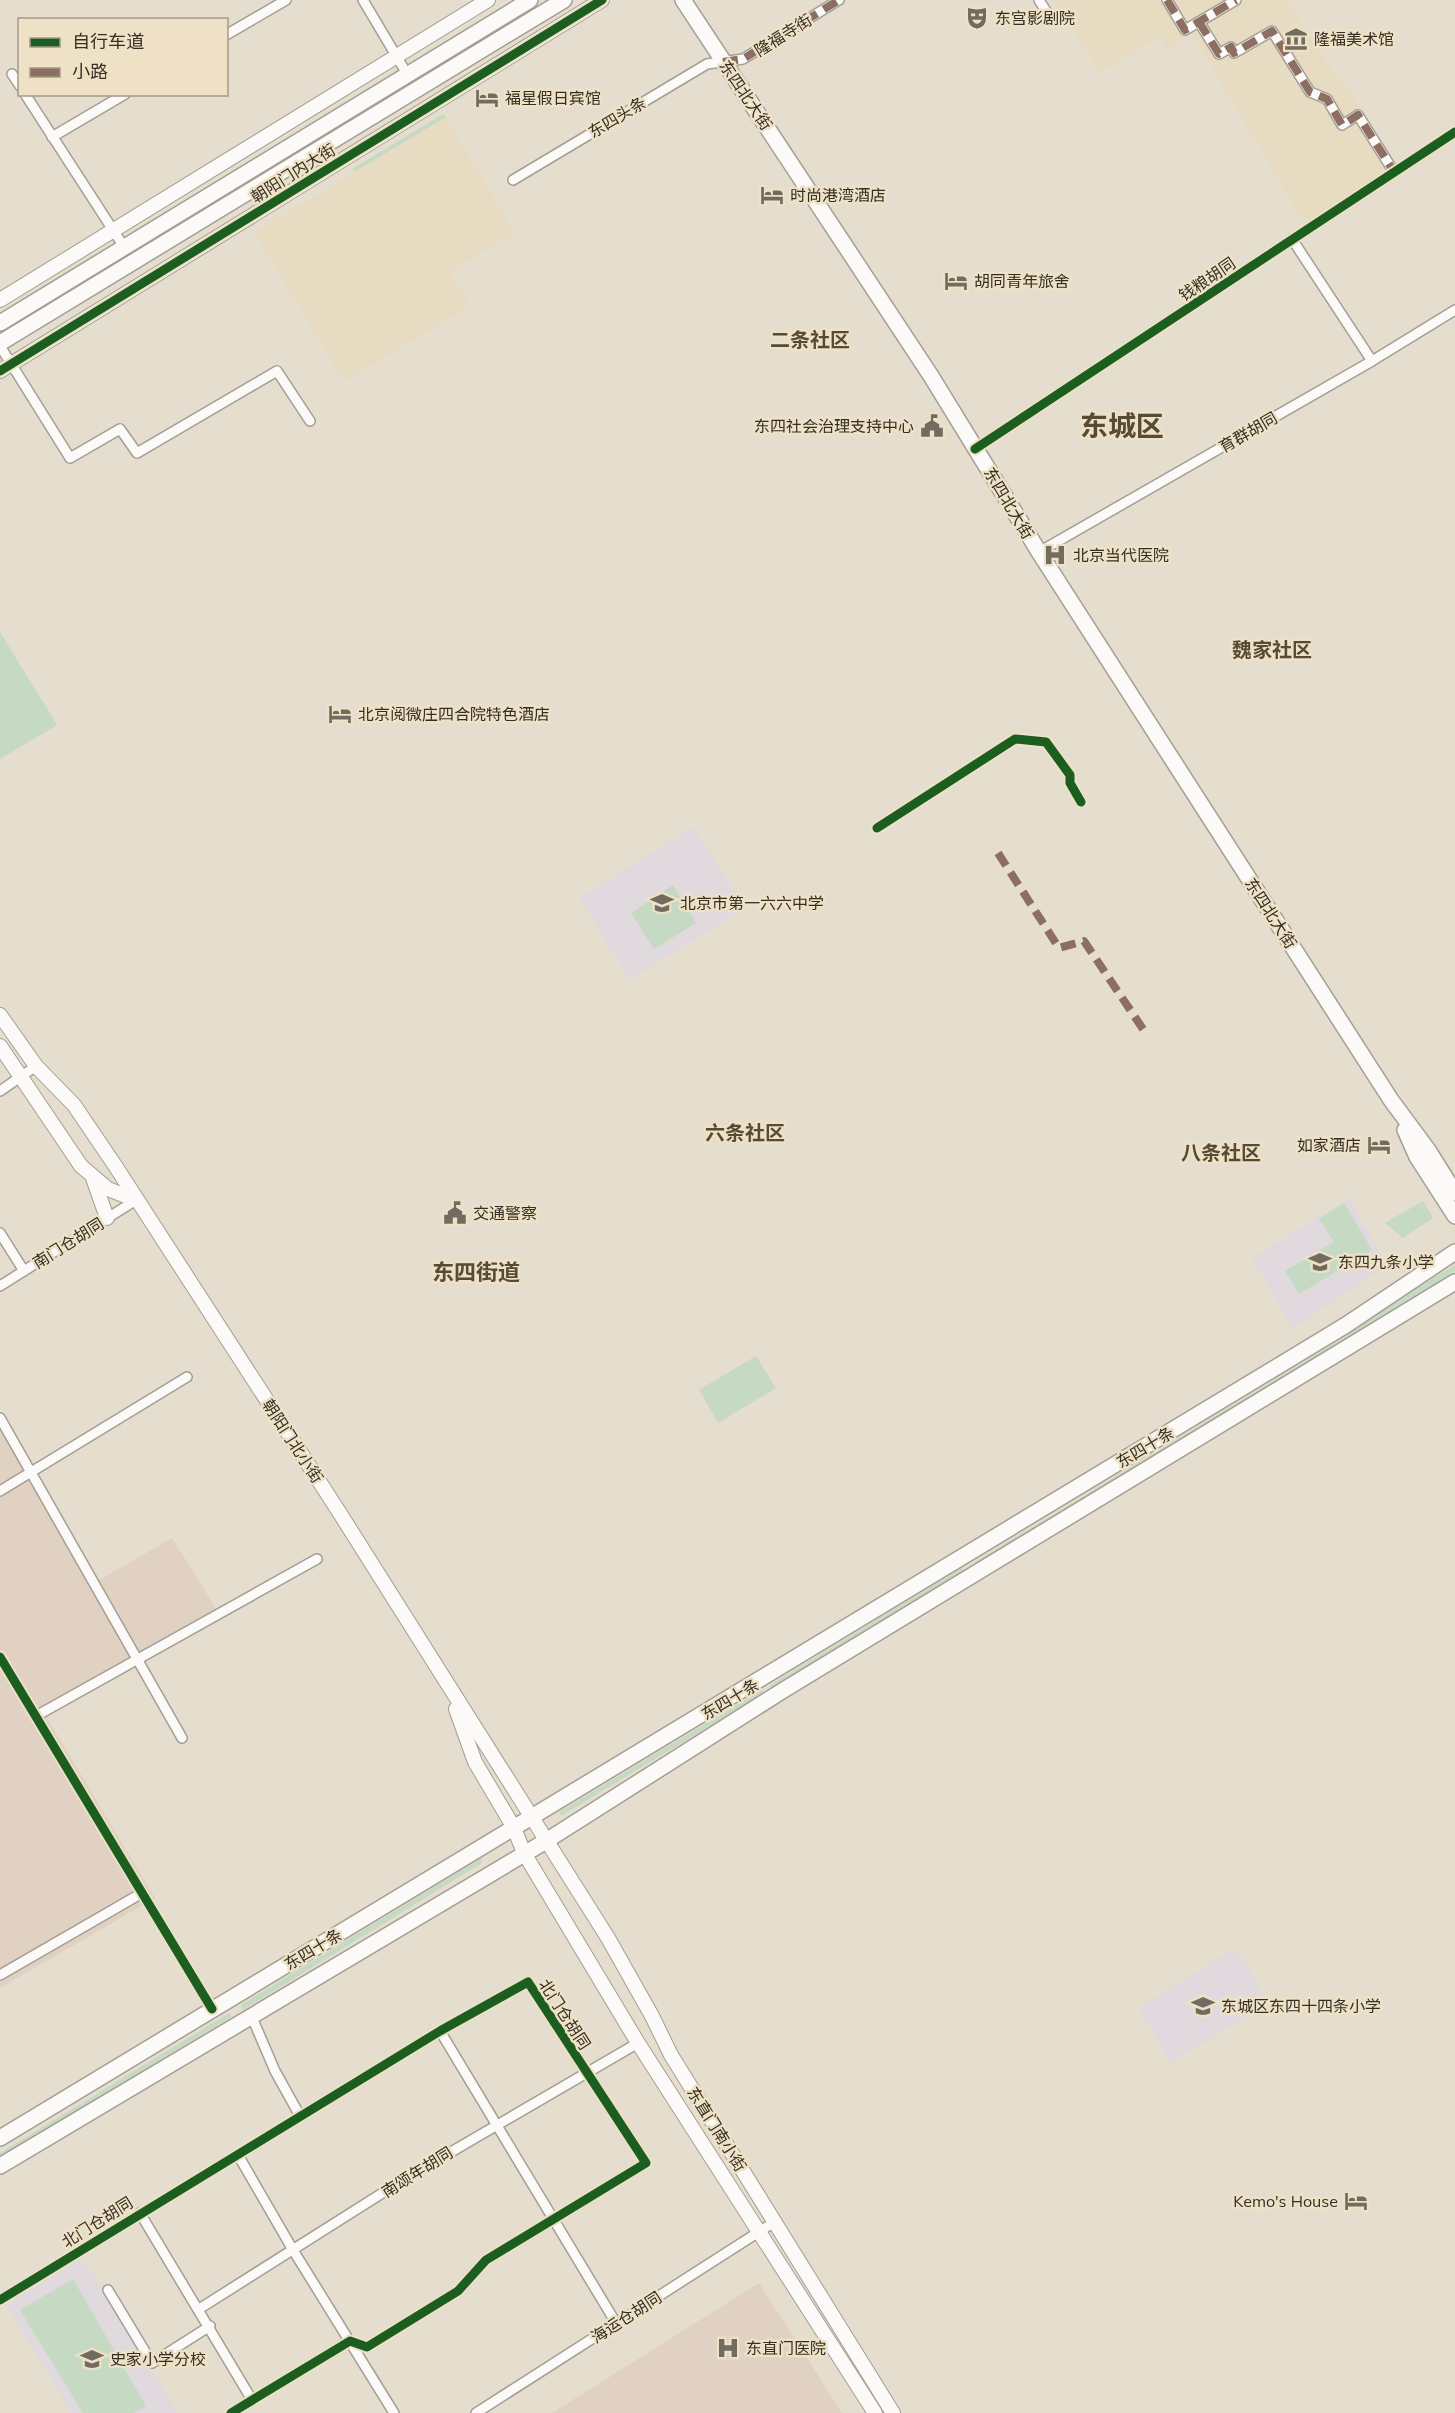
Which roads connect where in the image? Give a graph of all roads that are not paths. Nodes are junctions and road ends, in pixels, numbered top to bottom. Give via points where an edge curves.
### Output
1 (286, 0) edge
2 (363, 0) edge
3 (488, 0) edge
4 (530, 0) edge
5 (564, 0) edge
6 (602, 0) edge
7 (683, 0) edge
8 (839, 0) edge
9 (1039, 0) edge
10 (1167, 0) edge
11 (1236, 0) edge
12 (1046, 11) dead end
13 (1199, 22) junction
14 (228, 34) edge
15 (397, 56) junction
16 (723, 63) junction
17 (12, 74) dead end
18 (407, 74) junction
19 (18, 83) edge
20 (26, 96) edge
21 (122, 96) edge
22 (1455, 132) edge
23 (52, 137) junction
24 (1394, 172) junction
25 (513, 180) dead end
26 (113, 231) junction
27 (1292, 239) junction
28 (124, 247) junction
29 (0, 300) edge
30 (1455, 310) edge
31 (0, 323) edge
32 (0, 345) edge
33 (1372, 361) junction
34 (6, 368) edge
35 (310, 421) dead end
36 (975, 449) junction
37 (1039, 552) junction
38 (0, 1015) edge
39 (0, 1046) edge
40 (36, 1066) junction
41 (21, 1078) junction
42 (0, 1092) edge
43 (1391, 1100) junction
44 (92, 1176) junction
45 (1455, 1193) edge
46 (136, 1200) junction
47 (1455, 1216) edge
48 (106, 1218) junction
49 (0, 1233) edge
50 (1455, 1252) edge
51 (24, 1271) junction
52 (1455, 1282) edge
53 (0, 1286) edge
54 (187, 1377) dead end
55 (0, 1418) edge
56 (33, 1472) junction
57 (0, 1491) edge
58 (317, 1559) dead end
59 (0, 1657) edge
60 (138, 1659) junction
61 (447, 1685) junction
62 (36, 1716) junction
63 (182, 1738) dead end
64 (532, 1818) junction
65 (514, 1828) junction
66 (546, 1841) junction
67 (524, 1853) junction
68 (142, 1893) junction
69 (0, 1975) edge
70 (212, 2009) junction
71 (251, 2015) junction
72 (440, 2031) junction
73 (638, 2043) junction
74 (585, 2072) junction
75 (300, 2116) junction
76 (496, 2124) junction
77 (0, 2138) edge
78 (238, 2155) junction
79 (0, 2166) edge
80 (140, 2213) junction
81 (552, 2221) junction
82 (776, 2222) junction
83 (760, 2231) junction
84 (293, 2250) junction
85 (108, 2290) dead end
86 (0, 2300) edge
87 (199, 2309) junction
88 (616, 2323) junction
89 (210, 2326) junction
90 (350, 2342) junction
91 (252, 2400) junction
92 (481, 2412) edge
93 (231, 2413) edge
94 (394, 2413) edge
95 (874, 2413) edge
96 (893, 2413) edge

1 - 14 street
2 - 15 street
3 - 15 main road
4 - 18 main road, 朝阳门内大街
5 - 32 main road, 朝阳门内大街
6 - 34 main road, 朝阳门内大街
7 - 16 main road, 东四北大街
8 - 16 street, 隆福寺街 via 742,59
9 - 12 street
10 - 13 street via 1185,30
11 - 13 street
13 - 24 street via 1219,54 1231,47 1234,53 1272,31 1310,92 1326,99 1342,124 1359,115
15 - 18 street
15 - 26 main road
16 - 25 street, 东四头条 via 707,63
16 - 36 main road, 东四北大街 via 849,248
17 - 19 street
18 - 28 main road, 朝阳门内大街
20 - 23 street
21 - 23 street
22 - 24 street, 钱粮胡同
23 - 26 street
24 - 27 street, 钱粮胡同
26 - 28 street
26 - 29 main road
27 - 33 street
27 - 36 street, 钱粮胡同
28 - 31 main road, 朝阳门内大街
30 - 33 street, 育群胡同
32 - 34 street
33 - 37 street, 育群胡同
34 - 35 street via 70,458 120,429 136,453 277,371
36 - 37 main road, 东四北大街
37 - 43 main road, 东四北大街
38 - 40 main road, 朝阳门北小街
39 - 41 main road
40 - 41 street
40 - 46 main road, 朝阳门北小街 via 74,1105
41 - 42 street
41 - 44 main road via 74,1158
43 - 45 main road, 东四北大街
43 - 47 main road, 东四北大街 via 1417,1157
44 - 46 main road via 108,1189
44 - 48 main road
46 - 48 street, 南门仓胡同
46 - 61 main road, 朝阳门北小街
48 - 51 street, 南门仓胡同
49 - 51 street
50 - 64 main road, 东四十条 via 1336,1331
51 - 53 street, 南门仓胡同
52 - 66 main road, 东四十条 via 782,1691
54 - 56 street
55 - 56 street
56 - 57 street
56 - 60 street
58 - 60 street
59 - 62 street
60 - 62 street
60 - 63 street
61 - 64 main road, 朝阳门北小街
61 - 65 main road, 朝阳门北小街 via 475,1762
62 - 68 street
64 - 65 main road, 东四十条
64 - 66 main road, 东直门南小街
65 - 67 main road, 朝阳门北小街
65 - 70 main road, 东四十条
66 - 67 main road, 东四十条
66 - 82 main road, 东直门南小街 via 613,1948 671,2055
67 - 71 main road, 东四十条
67 - 73 main road, 东直门南小街
68 - 69 street
68 - 70 street
70 - 77 main road, 东四十条
71 - 75 street
71 - 79 main road, 东四十条
72 - 74 street, 北门仓胡同 via 528,1982
72 - 75 street, 北门仓胡同
72 - 76 street
73 - 74 street, 南颂年胡同
73 - 83 main road, 东直门南小街
74 - 76 street, 南颂年胡同
74 - 81 street, 北门仓胡同 via 646,2163
75 - 78 street, 北门仓胡同
76 - 81 street
76 - 84 street, 南颂年胡同
78 - 80 street, 北门仓胡同
78 - 84 street
80 - 86 street, 北门仓胡同
80 - 87 street
81 - 88 street
81 - 90 street, 北门仓胡同 via 486,2260 458,2291 367,2347
82 - 83 street, 海运仓胡同
82 - 96 main road, 东直门南小街
83 - 88 street, 海运仓胡同
83 - 95 main road, 东直门南小街
84 - 87 street, 南颂年胡同
84 - 90 street
85 - 89 street via 152,2363
87 - 89 street
88 - 92 street, 海运仓胡同
89 - 91 street
90 - 91 street, 北门仓胡同
90 - 94 street
91 - 93 street, 北门仓胡同

